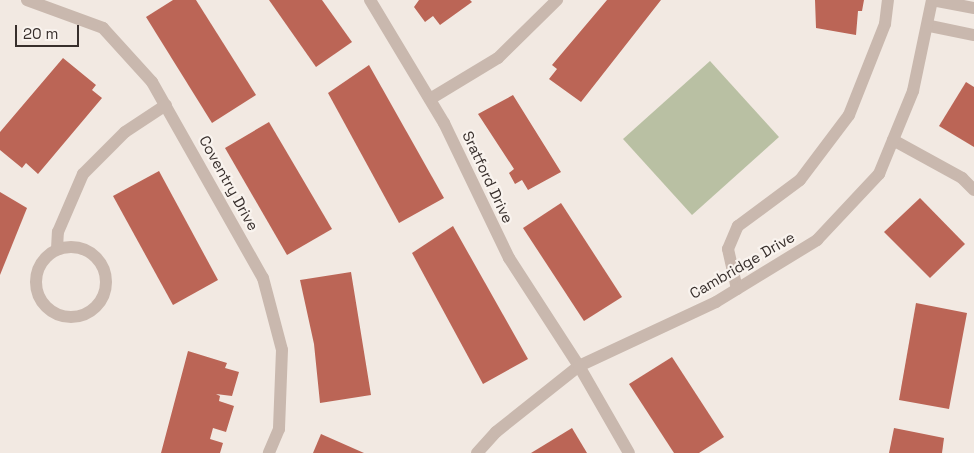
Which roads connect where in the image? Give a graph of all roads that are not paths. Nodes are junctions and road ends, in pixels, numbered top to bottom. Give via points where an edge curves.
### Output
1 (27, 0) edge
2 (370, 0) edge
3 (558, 0) edge
4 (888, 0) edge
5 (932, 0) edge
6 (974, 8) edge
7 (930, 26) junction
8 (974, 35) edge
9 (430, 98) junction
10 (166, 105) junction
11 (893, 140) junction
12 (974, 190) edge
13 (58, 249) junction
14 (737, 289) junction
15 (579, 366) junction
16 (269, 453) edge
17 (477, 453) edge
18 (629, 453) edge

1 - 10 street, Coventry Drive via 103,28 152,82
2 - 9 street, Sratford Drive
3 - 9 street via 498,58
4 - 14 street via 885,24 849,116 800,180 738,226 728,249
5 - 6 street, Cambridge Drive
5 - 7 street, Cambridge Drive
7 - 8 street
7 - 11 street, Cambridge Drive via 913,92
9 - 15 street, Sratford Drive via 508,258
10 - 13 street via 125,132 83,174 58,232
10 - 16 street, Coventry Drive via 263,278 282,350 279,429
11 - 12 street via 962,178
11 - 14 street, Cambridge Drive via 879,174 817,240
13 - 13 street via 38,268 38,295 57,314 84,315 104,296 104,268 85,249
14 - 15 street, Cambridge Drive
15 - 17 street, Cambridge Drive via 496,432
15 - 18 street, Sratford Drive

